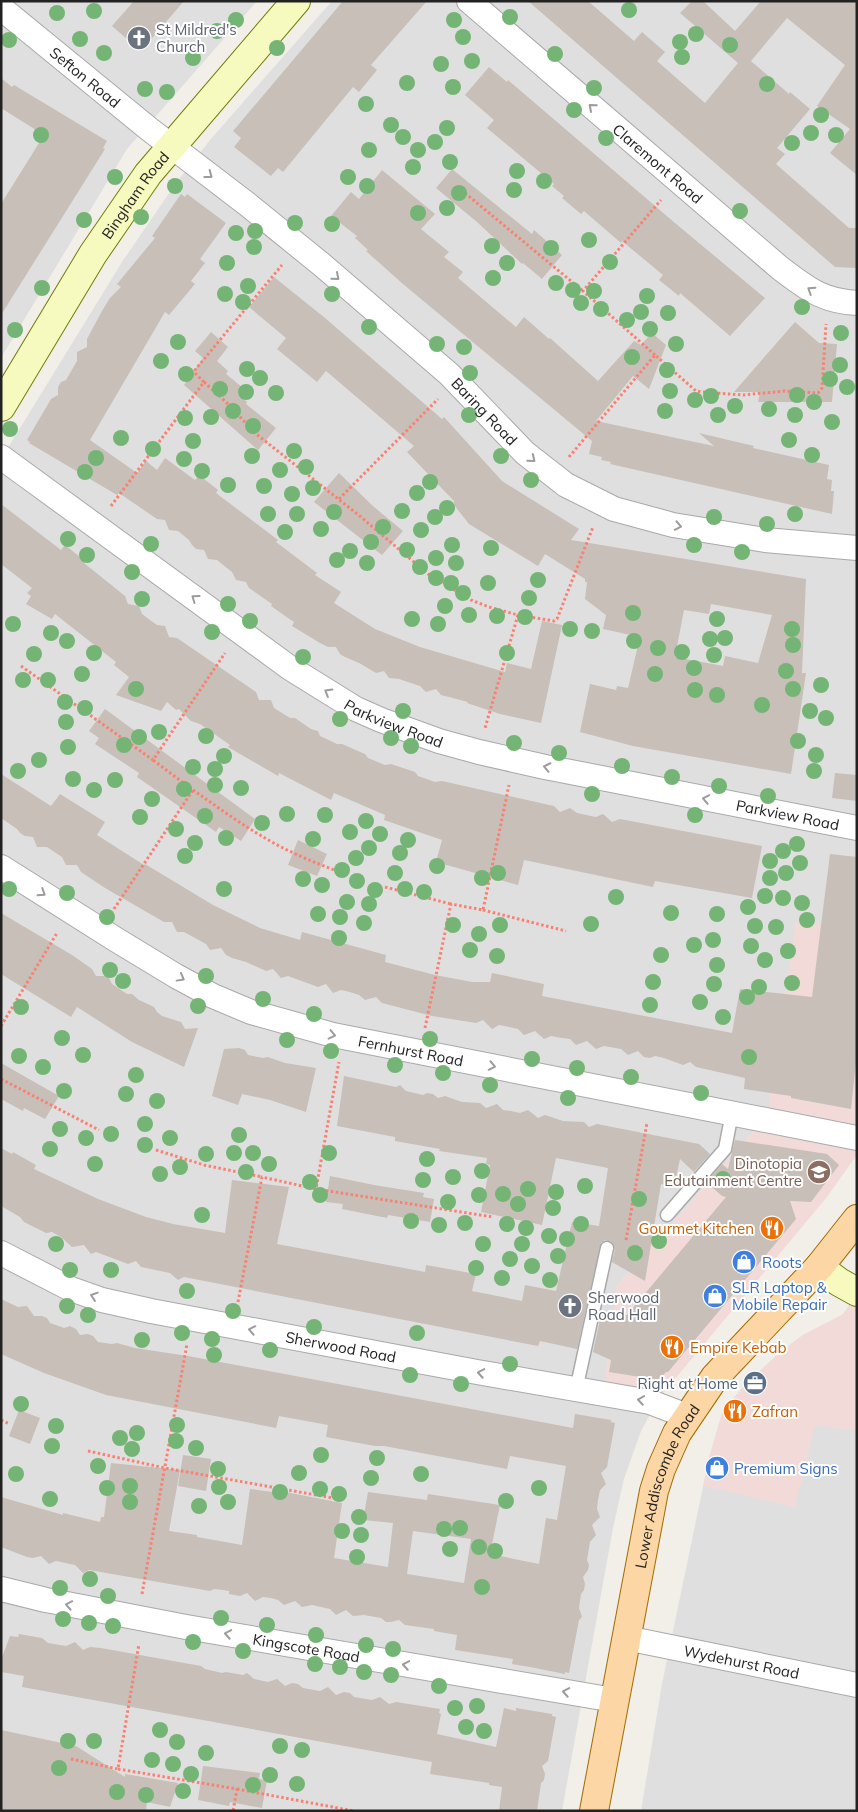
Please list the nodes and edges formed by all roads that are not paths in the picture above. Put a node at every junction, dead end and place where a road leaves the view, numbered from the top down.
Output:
1 (296, 1) edge
2 (469, 1) edge
3 (1, 8) edge
4 (170, 146) junction
5 (857, 303) edge
6 (1, 407) edge
7 (1, 457) edge
8 (857, 548) edge
9 (857, 828) edge
10 (1, 866) edge
11 (732, 1113) junction
12 (857, 1138) edge
13 (667, 1215) dead end
14 (857, 1219) edge
15 (607, 1248) road end
16 (1, 1253) edge
17 (819, 1267) junction
18 (857, 1292) edge
19 (576, 1390) junction
20 (687, 1416) junction
21 (2, 1591) edge
22 (626, 1638) junction
23 (857, 1685) edge
24 (614, 1700) junction
25 (594, 1811) edge

1 - 4 street, Bingham Road
5 -> 2 street, Claremont Road
3 - 4 street, Sefton Road
4 - 6 street, Bingham Road
4 -> 8 street, Baring Road
9 -> 7 street, Parkview Road
10 -> 11 street, Fernhurst Road
11 - 12 street, Fernhurst Road
11 - 13 lane
14 - 17 main road, Lower Addiscombe Road
15 - 19 lane
19 -> 16 street, Sherwood Road
17 - 18 street
17 - 20 main road, Lower Addiscombe Road
20 -> 19 street, Sherwood Road
20 - 22 main road, Lower Addiscombe Road
24 -> 21 street, Kingscote Road
22 - 23 street, Wydehurst Road
22 - 24 main road, Lower Addiscombe Road
24 - 25 main road, Lower Addiscombe Road

